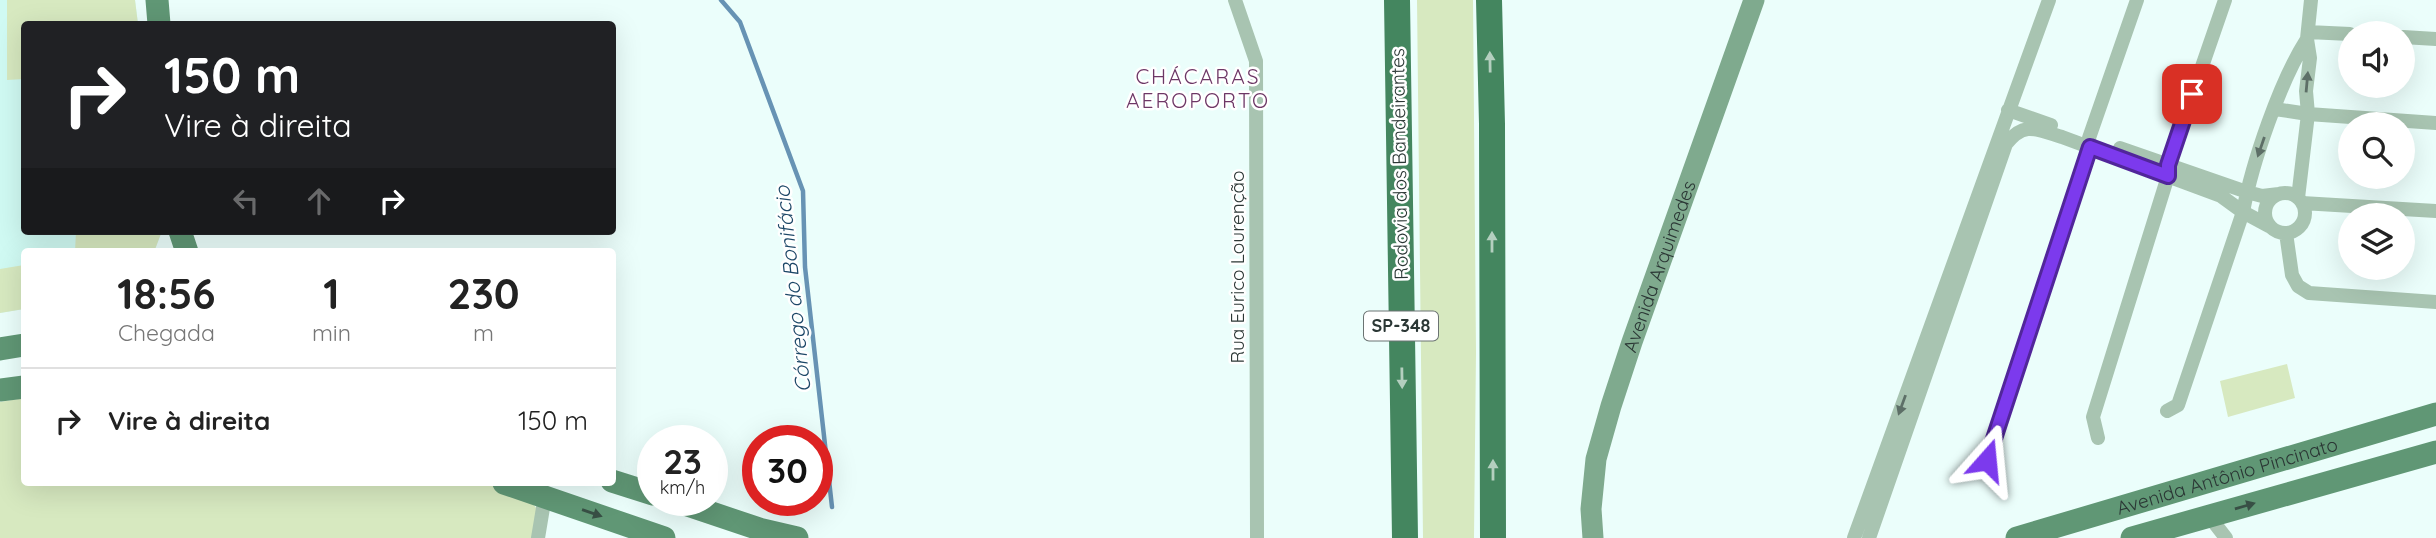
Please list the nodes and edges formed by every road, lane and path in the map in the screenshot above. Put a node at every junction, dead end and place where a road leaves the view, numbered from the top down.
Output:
1 (157, 0) edge
2 (1235, 0) edge
3 (1397, 0) edge
4 (1489, 0) edge
5 (1754, 0) edge
6 (2049, 0) edge
7 (2137, 0) edge
8 (2225, 0) edge
9 (2311, 0) edge
10 (159, 21) edge
11 (2338, 34) edge
12 (2308, 35) junction
13 (2415, 38) edge
14 (2436, 40) edge
15 (2275, 109) junction
16 (2008, 110) junction
17 (2308, 114) junction
18 (2436, 123) edge
19 (2090, 143) junction
20 (2168, 171) junction
21 (2247, 192) junction
22 (2279, 194) junction
23 (2300, 200) junction
24 (2436, 211) edge
25 (2243, 212) junction
26 (2269, 226) junction
27 (2287, 233) junction
28 (2436, 302) edge
29 (21, 346) edge
30 (0, 349) edge
31 (21, 387) edge
32 (0, 390) edge
33 (2167, 411) dead end
34 (2436, 414) edge
35 (2375, 433) junction
36 (2098, 438) dead end
37 (2436, 452) edge
38 (1967, 471) dead end
39 (2350, 476) junction
40 (616, 482) edge
41 (522, 486) edge
42 (637, 489) edge
43 (546, 490) edge
44 (723, 516) edge
45 (2209, 516) junction
46 (538, 538) edge
47 (664, 538) edge
48 (797, 538) edge
49 (1257, 538) edge
50 (1405, 538) edge
51 (1493, 538) edge
52 (1593, 538) edge
53 (1854, 538) edge
54 (1869, 538) edge
55 (2017, 538) edge
56 (2133, 538) edge
57 (2226, 538) edge

1 - 10 main road
2 - 49 street, Rua Eurico Lourenção
3 -> 50 highway, Rodovia dos Bandeirantes / SP-348
51 -> 4 highway
5 - 52 main road, Avenida Arquimedes
6 - 16 street
7 - 19 street
8 - 20 street
9 - 12 street
11 - 12 street
12 - 15 street
17 -> 12 street
13 - 14 street
15 - 17 street
15 -> 21 street
16 - 19 street
16 -> 53 street
17 - 18 street
17 - 23 street
19 - 20 street
19 - 38 street
19 - 54 street
20 - 21 street
20 - 25 street
20 - 36 street
21 - 22 street
21 - 25 street
22 - 23 street
22 - 26 street
23 - 24 street
23 - 27 street
25 - 26 street
25 - 33 street
26 - 27 street
27 - 28 street
29 - 30 main road
31 - 32 main road
34 - 35 main road, Avenida Antônio Pincinato
35 - 39 main road
35 - 55 main road, Avenida Antônio Pincinato
37 - 39 main road, Avenida Antônio Pincinato
45 -> 39 main road, Avenida Antônio Pincinato
40 - 42 main road
41 - 43 main road
43 - 46 street
43 -> 47 main road
44 - 48 main road
45 - 56 main road, Avenida Antônio Pincinato
45 - 57 street

